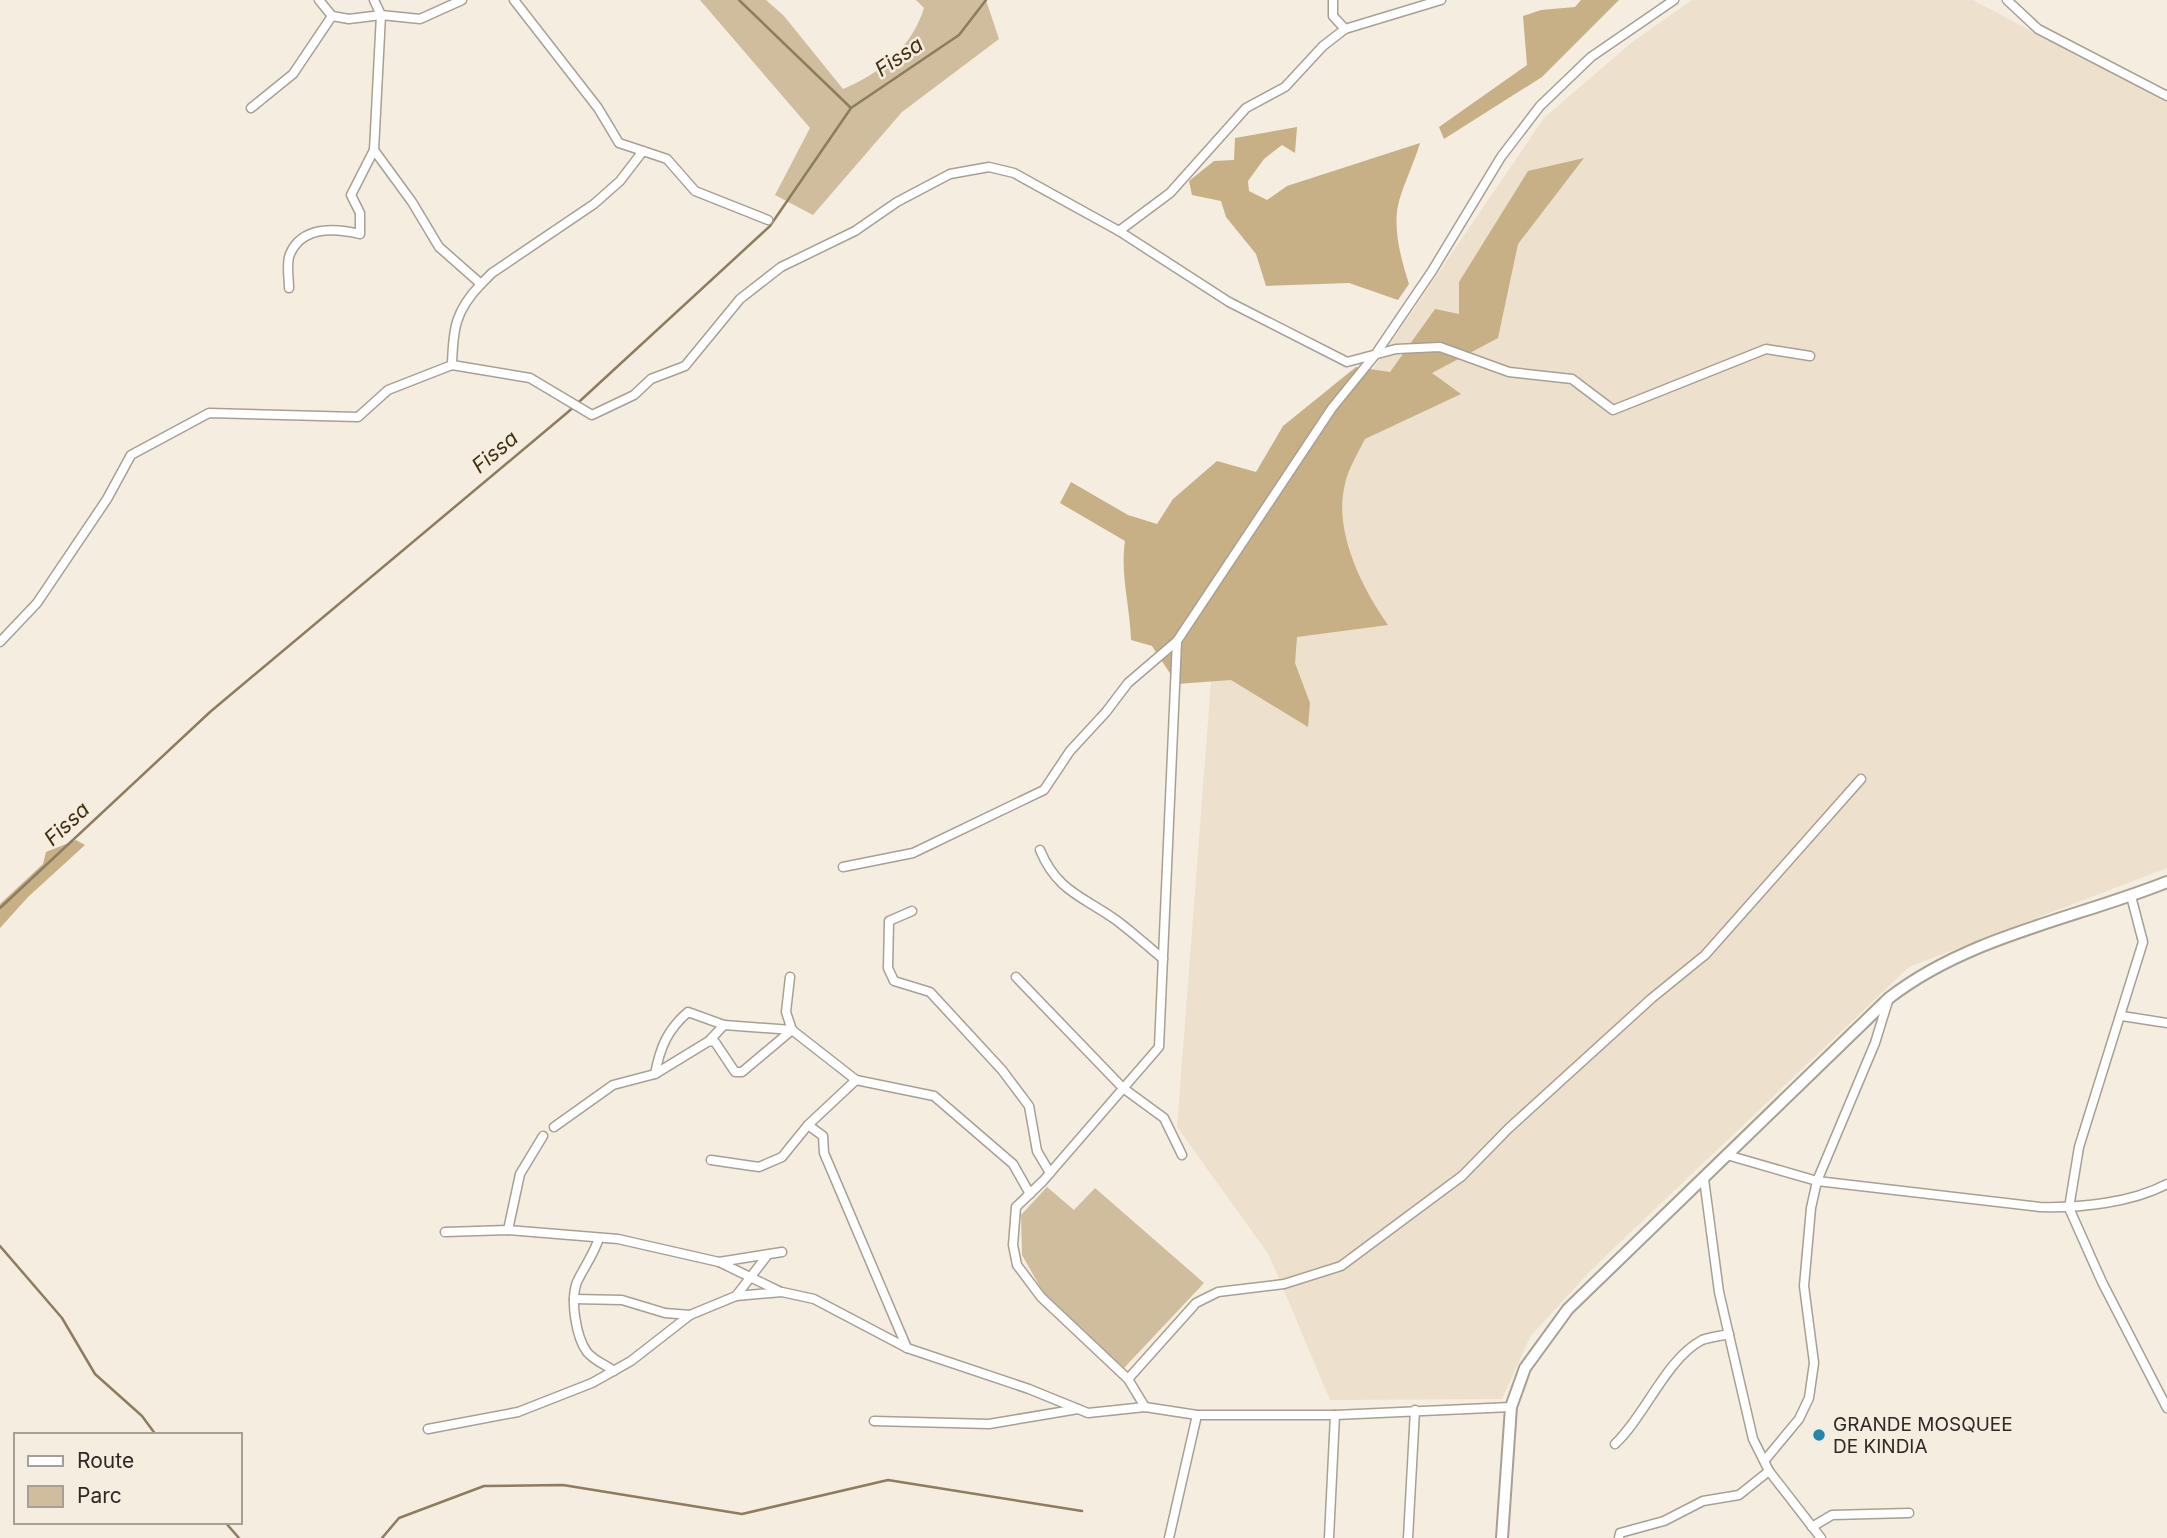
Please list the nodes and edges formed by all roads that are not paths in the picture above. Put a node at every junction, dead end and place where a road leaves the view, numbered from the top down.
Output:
1 (319, 0) edge
2 (374, 0) edge
3 (462, 0) edge
4 (514, 0) edge
5 (1333, 0) edge
6 (1441, 0) edge
7 (1674, 0) edge
8 (2007, 0) edge
9 (381, 15) junction
10 (332, 16) junction
11 (1345, 29) junction
12 (2166, 94) edge
13 (251, 108) dead end
14 (374, 150) junction
15 (643, 151) junction
16 (768, 220) dead end
17 (1119, 231) junction
18 (481, 284) junction
19 (289, 288) dead end
20 (1375, 355) junction
21 (1810, 356) dead end
22 (452, 365) junction
23 (1177, 641) junction
24 (0, 642) edge
25 (1861, 779) dead end
26 (1040, 850) dead end
27 (843, 867) dead end
28 (2167, 883) edge
29 (2132, 897) junction
30 (912, 911) dead end
31 (1163, 960) junction
32 (790, 977) dead end
33 (1016, 977) dead end
34 (1889, 998) junction
35 (2122, 1016) junction
36 (2167, 1023) edge
37 (724, 1025) junction
38 (792, 1030) junction
39 (709, 1041) junction
40 (656, 1074) junction
41 (856, 1080) junction
42 (1123, 1088) junction
43 (808, 1125) junction
44 (554, 1127) dead end
45 (543, 1136) dead end
46 (1182, 1155) dead end
47 (1727, 1155) junction
48 (711, 1160) dead end
49 (1049, 1173) junction
50 (1704, 1179) junction
51 (1817, 1181) junction
52 (2167, 1184) edge
53 (1030, 1194) junction
54 (2069, 1208) junction
55 (508, 1230) junction
56 (445, 1232) dead end
57 (599, 1238) junction
58 (782, 1252) dead end
59 (766, 1257) junction
60 (719, 1262) junction
61 (752, 1278) junction
62 (782, 1292) junction
63 (736, 1296) junction
64 (574, 1299) junction
65 (690, 1315) junction
66 (1729, 1334) junction
67 (907, 1348) junction
68 (614, 1371) junction
69 (1128, 1379) junction
70 (1145, 1407) junction
71 (1511, 1407) junction
72 (2167, 1408) edge
73 (1077, 1409) junction
74 (1415, 1410) junction
75 (1197, 1415) junction
76 (1335, 1415) junction
77 (874, 1421) dead end
78 (428, 1429) dead end
79 (1615, 1444) dead end
80 (1765, 1460) junction
81 (1769, 1471) junction
82 (1909, 1513) dead end
83 (1812, 1527) junction
84 (1169, 1538) edge
85 (1329, 1538) edge
86 (1408, 1538) edge
87 (1502, 1538) edge
88 (1619, 1538) edge
89 (1821, 1538) edge

1 - 10 street
2 - 9 street
3 - 9 street
4 - 15 street
5 - 11 street
6 - 11 street
7 - 20 street
8 - 12 street
9 - 10 street
9 - 14 street
10 - 13 street
11 - 17 street
14 - 18 street
14 - 19 street
15 - 16 street
15 - 18 street
17 - 20 street
17 - 22 street
18 - 22 street
20 - 21 street
20 - 23 street
22 - 24 street
23 - 27 street
23 - 31 street
25 - 69 street
26 - 31 street
28 - 29 main road
29 - 34 main road
29 - 35 street
30 - 49 street
31 - 42 street
32 - 38 street
33 - 42 street
34 - 47 main road
34 - 51 street
35 - 36 street
35 - 54 street
37 - 38 street
37 - 39 street
37 - 40 street
38 - 39 street
38 - 41 street
39 - 40 street
40 - 44 street
41 - 43 street
41 - 53 street
42 - 46 street
42 - 49 street
43 - 48 street
43 - 67 street
45 - 55 street
47 - 50 main road
47 - 51 street
49 - 53 street
50 - 66 street
50 - 71 main road
51 - 54 street
51 - 80 street
52 - 54 street
53 - 69 street
54 - 72 street
55 - 56 street
55 - 57 street
57 - 60 street
57 - 64 street
58 - 59 street
59 - 60 street
59 - 61 street
60 - 61 street
61 - 62 street
61 - 63 street
62 - 63 street
62 - 67 street
63 - 65 street
64 - 65 street
64 - 68 street
65 - 68 street
66 - 79 street
66 - 80 street
67 - 73 street
68 - 78 street
69 - 70 street
70 - 73 street
70 - 75 street
71 - 74 street
71 - 87 main road
73 - 77 street
74 - 76 street
74 - 86 street
75 - 76 street
75 - 84 street
76 - 85 street
80 - 81 street
81 - 83 street
81 - 88 street
82 - 83 street
83 - 89 street

